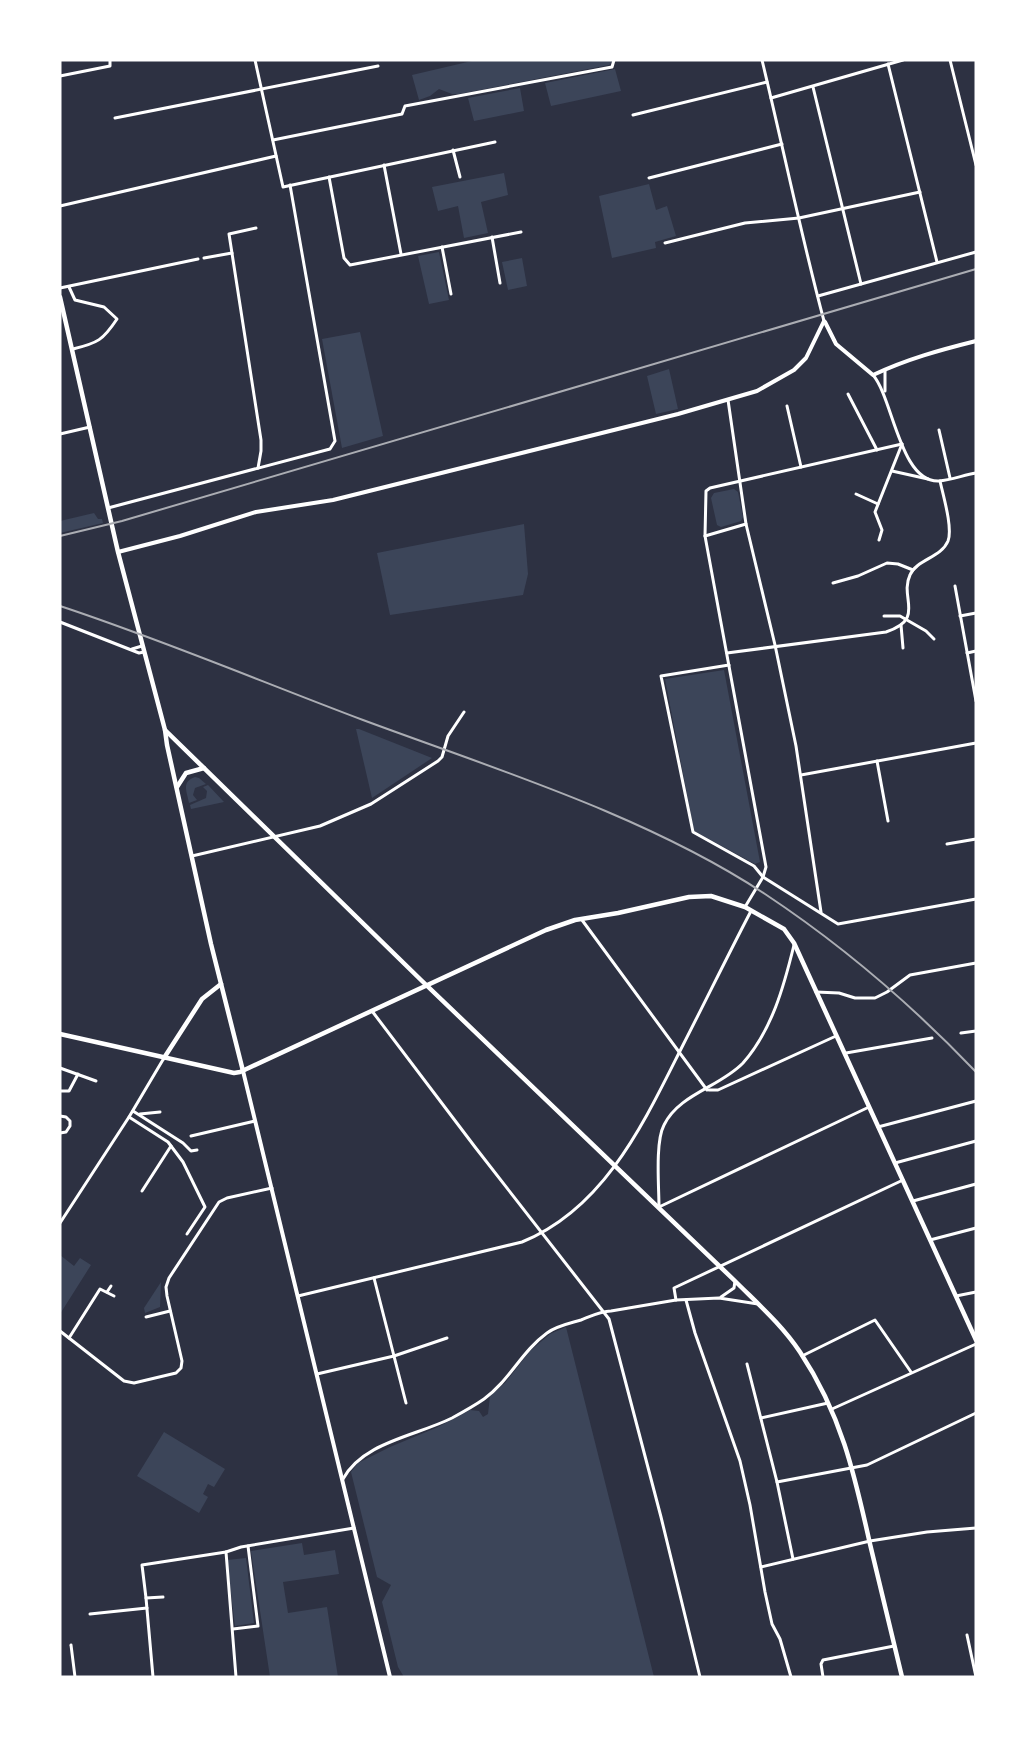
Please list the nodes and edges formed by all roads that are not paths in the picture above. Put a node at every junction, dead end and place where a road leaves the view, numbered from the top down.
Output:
1 (110, 60) edge
2 (255, 60) edge
3 (614, 60) edge
4 (762, 60) edge
5 (903, 60) edge
6 (950, 60) edge
7 (888, 64) junction
8 (378, 66) dead end
9 (60, 76) edge
10 (767, 82) junction
11 (813, 87) junction
12 (262, 90) junction
13 (771, 98) junction
14 (633, 115) dead end
15 (116, 118) dead end
16 (273, 140) junction
17 (495, 142) dead end
18 (782, 144) junction
19 (453, 150) junction
20 (276, 156) junction
21 (384, 165) junction
22 (976, 165) edge
23 (328, 177) junction
24 (460, 177) dead end
25 (649, 178) dead end
26 (290, 186) junction
27 (920, 192) junction
28 (60, 206) edge
29 (842, 209) junction
30 (799, 218) junction
31 (256, 228) dead end
32 (520, 232) dead end
33 (492, 237) junction
34 (665, 243) dead end
35 (442, 247) junction
36 (976, 252) edge
37 (232, 253) junction
38 (401, 255) junction
39 (204, 258) dead end
40 (198, 259) dead end
41 (937, 262) junction
42 (500, 283) dead end
43 (861, 284) junction
44 (69, 287) junction
45 (60, 288) edge
46 (451, 294) dead end
47 (818, 296) junction
48 (60, 297) edge
49 (824, 321) junction
50 (976, 341) edge
51 (72, 349) junction
52 (885, 370) junction
53 (873, 375) junction
54 (885, 393) junction
55 (848, 394) dead end
56 (728, 400) junction
57 (787, 406) dead end
58 (91, 427) junction
59 (939, 430) dead end
60 (60, 434) edge
61 (902, 444) junction
62 (877, 450) junction
63 (801, 467) junction
64 (258, 468) junction
65 (892, 471) junction
66 (976, 472) edge
67 (950, 478) junction
68 (931, 480) junction
69 (741, 481) junction
70 (940, 481) junction
71 (856, 494) dead end
72 (878, 504) junction
73 (108, 508) junction
74 (746, 524) junction
75 (705, 536) junction
76 (879, 540) dead end
77 (118, 552) junction
78 (913, 570) junction
79 (833, 583) dead end
80 (955, 586) dead end
81 (976, 613) edge
82 (884, 616) dead end
83 (960, 616) junction
84 (906, 620) junction
85 (60, 622) edge
86 (901, 625) junction
87 (934, 639) dead end
88 (775, 645) junction
89 (142, 646) junction
90 (903, 648) dead end
91 (132, 649) junction
92 (976, 651) edge
93 (144, 652) junction
94 (726, 653) junction
95 (967, 653) junction
96 (729, 665) junction
97 (976, 701) edge
98 (464, 712) dead end
99 (165, 730) junction
100 (976, 743) edge
101 (877, 761) junction
102 (204, 768) junction
103 (800, 775) junction
104 (177, 787) junction
105 (888, 821) dead end
106 (275, 837) junction
107 (976, 839) edge
108 (947, 844) dead end
109 (192, 856) junction
110 (763, 877) junction
111 (976, 899) edge
112 (745, 907) junction
113 (751, 911) junction
114 (821, 912) junction
115 (581, 919) junction
116 (794, 944) junction
117 (976, 963) edge
118 (221, 984) junction
119 (427, 985) junction
120 (816, 992) junction
121 (372, 1011) junction
122 (976, 1030) edge
123 (961, 1033) dead end
124 (60, 1034) edge
125 (836, 1036) junction
126 (932, 1038) dead end
127 (679, 1052) junction
128 (844, 1053) junction
129 (164, 1058) junction
130 (60, 1068) edge
131 (243, 1071) junction
132 (78, 1074) junction
133 (96, 1081) dead end
134 (707, 1090) junction
135 (60, 1091) edge
136 (976, 1101) edge
137 (869, 1107) junction
138 (133, 1111) junction
139 (160, 1112) dead end
140 (138, 1114) junction
141 (60, 1116) edge
142 (129, 1117) junction
143 (256, 1121) junction
144 (878, 1127) junction
145 (60, 1133) edge
146 (190, 1136) dead end
147 (976, 1141) edge
148 (171, 1146) junction
149 (197, 1150) dead end
150 (895, 1163) junction
151 (616, 1166) junction
152 (903, 1180) junction
153 (976, 1184) edge
154 (272, 1188) junction
155 (142, 1191) dead end
156 (913, 1201) junction
157 (659, 1207) junction
158 (60, 1223) edge
159 (976, 1228) edge
160 (543, 1233) junction
161 (187, 1234) dead end
162 (930, 1240) junction
163 (721, 1267) junction
164 (374, 1278) junction
165 (735, 1281) junction
166 (111, 1286) dead end
167 (107, 1292) junction
168 (976, 1292) edge
169 (114, 1296) dead end
170 (298, 1296) junction
171 (956, 1296) junction
172 (719, 1298) junction
173 (676, 1300) junction
174 (686, 1300) junction
175 (758, 1304) junction
176 (170, 1311) junction
177 (602, 1311) junction
178 (146, 1317) dead end
179 (60, 1331) edge
180 (69, 1338) junction
181 (447, 1338) dead end
182 (976, 1342) edge
183 (394, 1356) junction
184 (802, 1356) junction
185 (747, 1364) dead end
186 (911, 1372) junction
187 (317, 1374) junction
188 (406, 1403) dead end
189 (828, 1403) junction
190 (832, 1409) junction
191 (976, 1413) edge
192 (761, 1418) junction
193 (852, 1468) junction
194 (343, 1479) junction
195 (777, 1482) junction
196 (354, 1528) junction
197 (976, 1528) edge
198 (870, 1541) junction
199 (248, 1546) junction
200 (226, 1552) junction
201 (793, 1558) junction
202 (761, 1567) junction
203 (163, 1597) dead end
204 (146, 1598) junction
205 (147, 1608) junction
206 (90, 1614) dead end
207 (233, 1629) junction
208 (967, 1635) dead end
209 (71, 1645) dead end
210 (894, 1646) junction
211 (976, 1652) edge
212 (970, 1653) junction
213 (75, 1677) edge
214 (153, 1677) edge
215 (236, 1677) edge
216 (390, 1677) edge
217 (700, 1677) edge
218 (791, 1677) edge
219 (823, 1677) edge
220 (902, 1677) edge
221 (976, 1677) edge

1 - 9 street
2 - 12 street
3 - 16 street
4 - 10 street
5 - 7 street
6 - 22 street
7 - 11 street
7 - 27 street
8 - 12 street
10 - 13 street
10 - 14 street
11 - 13 street
11 - 29 street
12 - 15 street
12 - 16 street
13 - 18 street
16 - 20 street
17 - 19 street
18 - 25 street
18 - 30 street
19 - 21 street
19 - 24 street
20 - 26 street
20 - 28 street
21 - 23 street
21 - 38 street
23 - 26 street
23 - 38 street
26 - 64 street
27 - 29 street
27 - 41 street
29 - 30 street
29 - 43 street
30 - 34 street
30 - 47 street
31 - 37 street
32 - 33 street
33 - 35 street
33 - 42 street
35 - 38 street
35 - 46 street
36 - 41 street
37 - 39 street
37 - 64 street
40 - 44 street
41 - 43 street
43 - 47 street
44 - 45 street
44 - 51 street
47 - 49 street
48 - 51 main road
49 - 53 street
49 - 56 street
50 - 52 street
51 - 58 main road
52 - 53 street
52 - 54 street
53 - 54 street
54 - 61 street
55 - 62 street
56 - 69 street
56 - 77 street
57 - 63 street
58 - 60 street
58 - 73 main road
59 - 67 street
61 - 62 street
61 - 65 street
61 - 68 street
62 - 63 street
63 - 69 street
64 - 73 street
65 - 68 street
65 - 72 street
66 - 67 street
67 - 70 street
68 - 70 street
69 - 74 street
69 - 75 street
70 - 78 street
71 - 72 street
72 - 76 street
73 - 77 main road
74 - 75 street
74 - 88 street
75 - 94 street
77 - 89 main road
78 - 79 street
78 - 84 street
80 - 83 street
81 - 83 street
82 - 84 street
83 - 95 street
84 - 86 street
84 - 87 street
85 - 91 street
86 - 88 street
86 - 90 street
88 - 94 street
88 - 103 street
89 - 91 street
89 - 93 main road
91 - 93 street
92 - 95 street
93 - 99 main road
94 - 96 street
95 - 97 street
96 - 110 street
96 - 110 street
98 - 106 street
99 - 102 main road
99 - 104 main road
100 - 101 street
101 - 103 street
101 - 105 street
102 - 104 main road
102 - 106 main road
103 - 114 street
104 - 109 main road
106 - 109 street
106 - 119 main road
107 - 108 street
109 - 118 main road
110 - 112 street
110 - 114 street
111 - 114 street
112 - 113 main road
112 - 115 main road
113 - 116 main road
113 - 127 street
115 - 119 main road
115 - 127 street
116 - 120 main road
116 - 134 street
117 - 120 street
118 - 129 main road
118 - 131 main road
119 - 121 main road
119 - 151 main road
120 - 125 main road
121 - 131 main road
121 - 160 street
122 - 123 street
124 - 129 main road
125 - 128 main road
125 - 134 street
126 - 128 street
127 - 134 street
127 - 151 street
128 - 137 main road
129 - 131 main road
129 - 138 street
130 - 132 street
131 - 143 street
132 - 133 street
132 - 135 street
134 - 157 street
136 - 144 street
137 - 144 main road
137 - 157 street
138 - 140 street
138 - 142 street
139 - 140 street
140 - 149 street
141 - 145 street
142 - 148 street
142 - 158 street
143 - 146 street
143 - 154 street
144 - 150 main road
147 - 150 street
148 - 155 street
148 - 161 street
150 - 152 main road
151 - 157 main road
151 - 160 street
152 - 156 main road
152 - 163 street
153 - 156 street
154 - 170 street
154 - 176 street
156 - 162 main road
157 - 163 main road
159 - 162 street
160 - 164 street
160 - 177 street
162 - 171 main road
163 - 165 main road
163 - 173 street
164 - 170 street
164 - 183 street
165 - 172 street
165 - 175 main road
166 - 167 street
167 - 169 street
167 - 180 street
168 - 171 street
170 - 187 street
171 - 182 main road
172 - 174 street
172 - 175 street
173 - 174 street
173 - 177 street
174 - 202 street
175 - 184 main road
176 - 178 street
176 - 180 street
177 - 194 street
177 - 217 street
179 - 180 street
181 - 183 street
182 - 186 street
183 - 187 street
183 - 188 street
184 - 186 street
184 - 189 main road
185 - 192 street
186 - 190 street
187 - 194 street
189 - 190 main road
189 - 192 street
190 - 193 main road
191 - 193 street
192 - 195 street
193 - 195 street
193 - 198 main road
194 - 196 street
195 - 201 street
196 - 199 street
196 - 216 street
197 - 198 street
198 - 201 street
198 - 210 main road
199 - 200 street
199 - 207 street
200 - 204 street
200 - 207 street
201 - 202 street
202 - 218 street
203 - 204 street
204 - 205 street
205 - 206 street
205 - 214 street
207 - 215 street
208 - 212 street
209 - 213 street
210 - 219 street
210 - 220 main road
211 - 212 street
212 - 221 street

